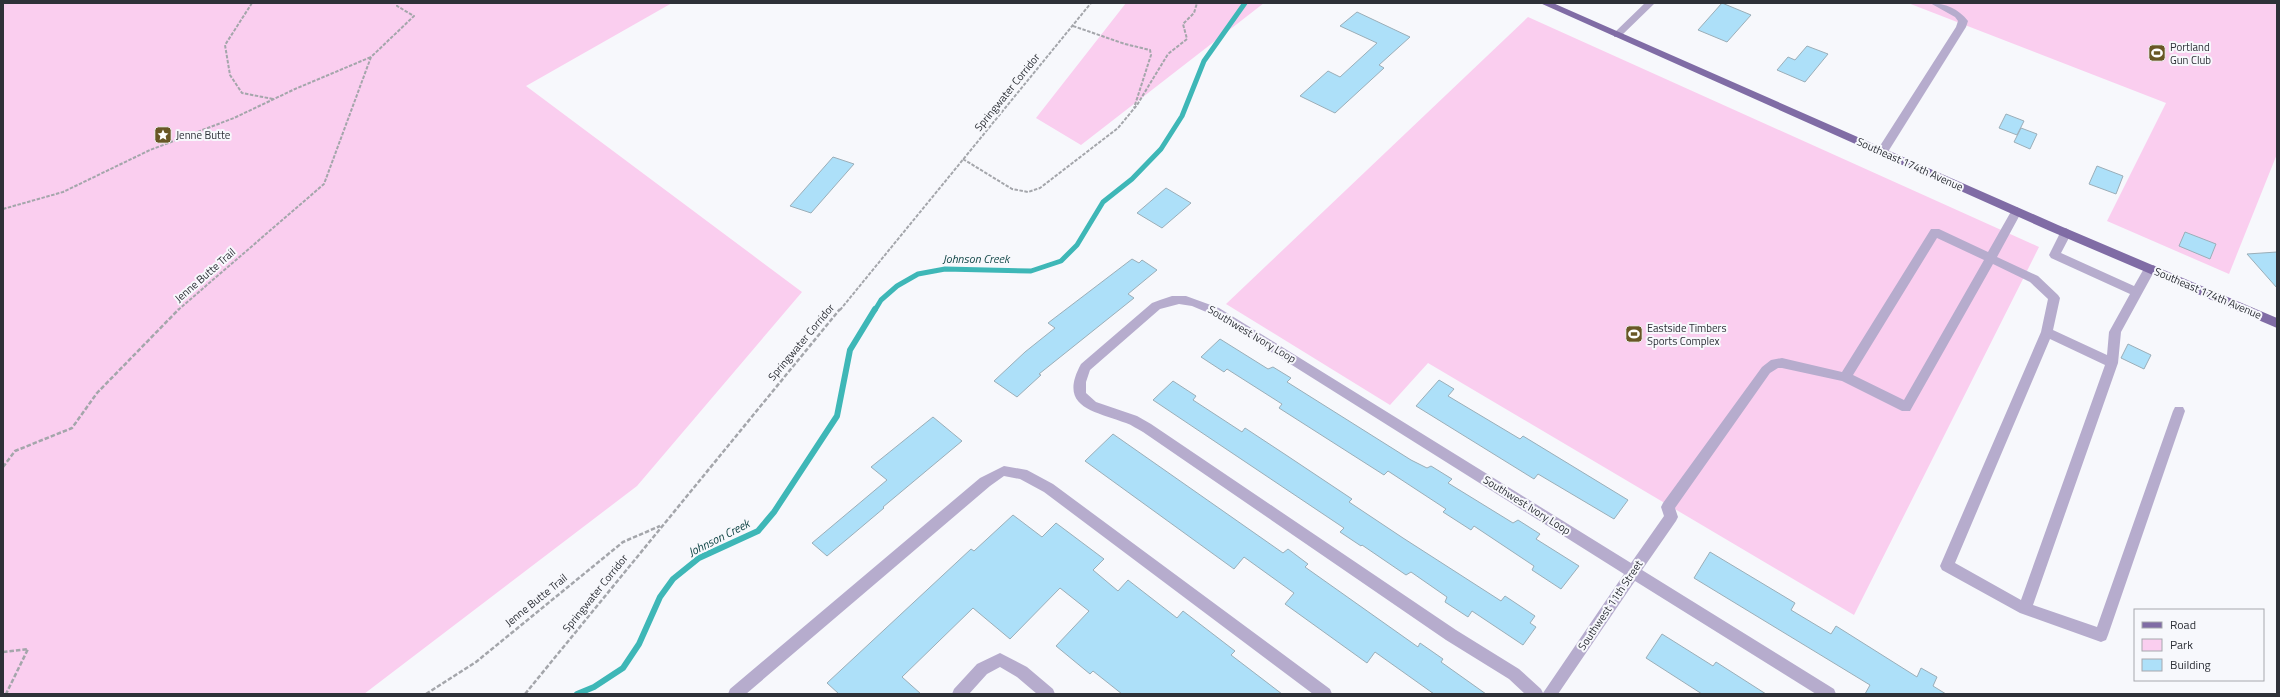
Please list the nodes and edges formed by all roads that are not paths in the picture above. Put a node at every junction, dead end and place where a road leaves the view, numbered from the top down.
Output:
1 (1545, 3) edge
2 (1650, 3) edge
3 (1935, 3) edge
4 (1617, 35) junction
5 (1882, 152) junction
6 (2017, 211) junction
7 (2066, 232) junction
8 (1991, 257) junction
9 (2150, 268) junction
10 (2137, 292) junction
11 (2277, 323) edge
12 (2047, 332) junction
13 (2112, 364) junction
14 (1845, 377) junction
15 (2179, 411) dead end
16 (1633, 572) junction
17 (2025, 609) junction
18 (735, 694) edge
19 (959, 694) edge
20 (1048, 694) edge
21 (1326, 694) edge
22 (1536, 694) edge
23 (1550, 694) edge
24 (1829, 694) edge

1 - 4 main road, Southeast 174th Avenue
2 - 4 street
3 - 5 street
4 - 5 main road, Southeast 174th Avenue
5 - 6 main road, Southeast 174th Avenue
6 - 7 main road, Southeast 174th Avenue
6 - 8 street
7 - 9 main road, Southeast 174th Avenue
7 - 10 street
8 - 12 street
8 - 14 street
8 - 14 street
9 - 10 street
9 - 11 main road, Southeast 174th Avenue
10 - 13 street
12 - 13 street
12 - 17 street
13 - 17 street
14 - 16 street, Southwest 11th Street
15 - 17 street
16 - 22 street, Southwest Ivory Loop
16 - 23 street, Southwest 11th Street
16 - 24 street, Southwest Ivory Loop
18 - 21 street
19 - 20 street

